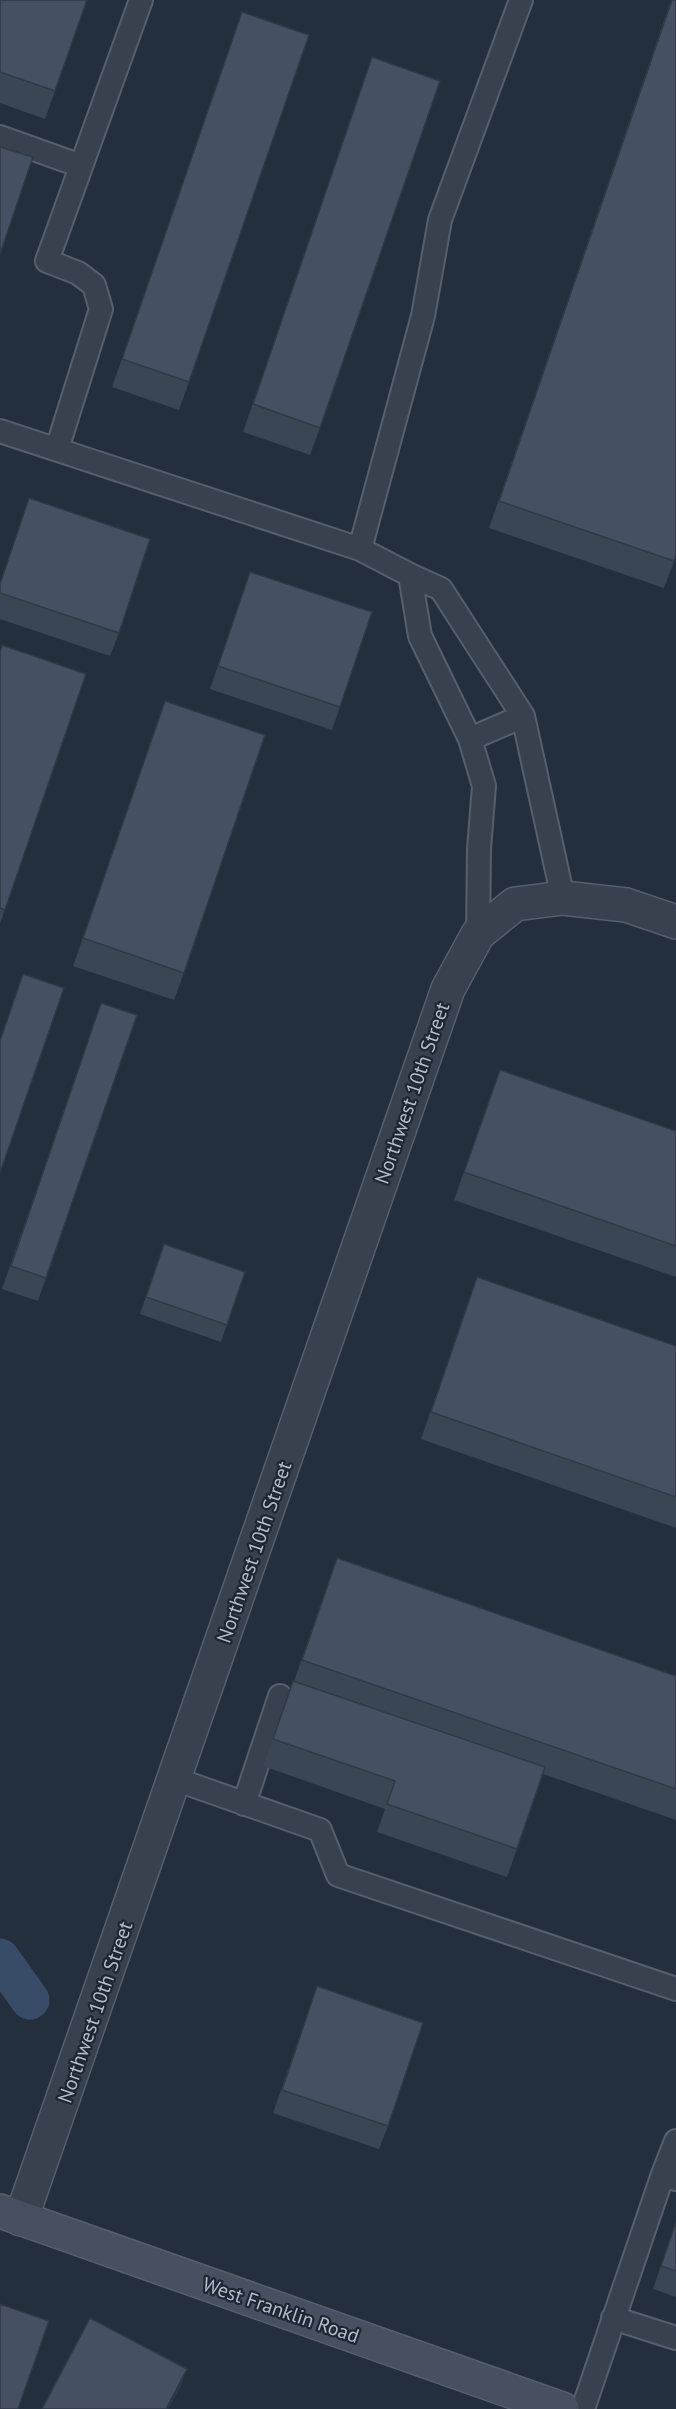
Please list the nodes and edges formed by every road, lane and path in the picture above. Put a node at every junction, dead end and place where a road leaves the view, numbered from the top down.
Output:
1 (141, 0) edge
2 (521, 0) edge
3 (0, 136) edge
4 (81, 166) junction
5 (0, 430) edge
6 (57, 449) junction
7 (360, 549) junction
8 (410, 575) junction
9 (523, 716) junction
10 (470, 739) junction
11 (563, 898) junction
12 (676, 922) edge
13 (478, 934) junction
14 (280, 1696) dead end
15 (175, 1779) junction
16 (244, 1804) junction
17 (676, 1989) edge
18 (676, 2141) edge
19 (669, 2177) edge
20 (11, 2215) edge
21 (613, 2318) junction
22 (676, 2338) edge
23 (562, 2409) edge
24 (583, 2409) edge

1 - 4 lane
2 - 7 lane
3 - 4 lane
4 - 6 lane
5 - 6 lane
6 - 7 lane
7 - 8 lane
8 - 9 lane
8 - 10 lane
9 - 10 lane
9 - 11 lane
10 - 13 lane
11 - 12 street
11 - 13 street, Northwest 10th Street
13 - 15 street, Northwest 10th Street
14 - 16 lane
15 - 16 lane
15 - 20 street, Northwest 10th Street
16 - 17 lane
18 - 19 lane
19 - 21 lane
20 - 23 main road, West Franklin Road
21 - 22 lane
21 - 24 lane

